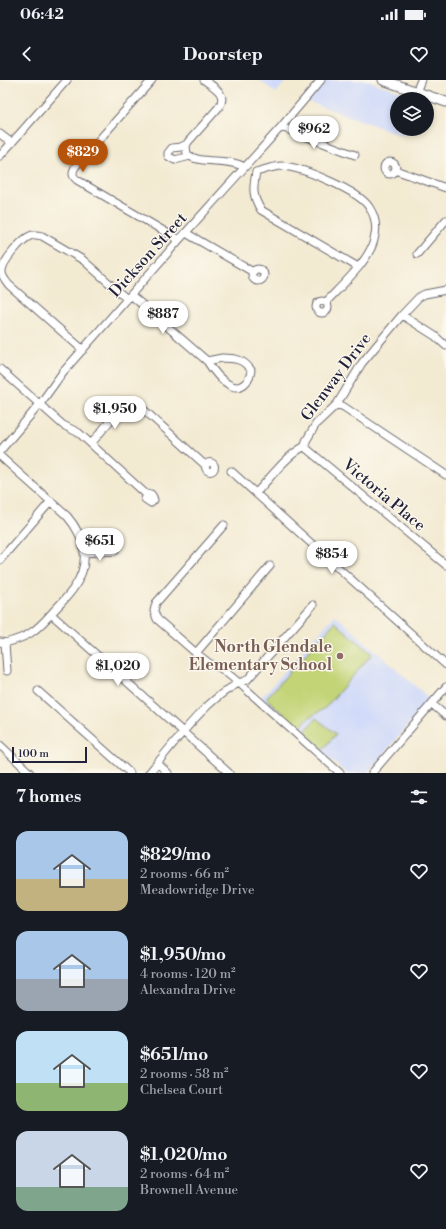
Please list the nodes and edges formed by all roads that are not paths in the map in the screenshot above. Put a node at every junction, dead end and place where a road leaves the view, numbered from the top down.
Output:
1 (152, 80) edge
2 (204, 80) edge
3 (321, 80) edge
4 (384, 80) edge
5 (421, 80) edge
6 (65, 81) edge
7 (416, 92) joint
8 (434, 98) edge
9 (446, 102) edge
10 (281, 127) junction
11 (0, 134) edge
12 (12, 143) junction
13 (187, 144) junction
14 (355, 155) dead end
15 (0, 156) edge
16 (190, 156) junction
17 (246, 165) junction
18 (395, 170) dead end
19 (256, 172) junction
20 (446, 188) edge
21 (446, 220) edge
22 (186, 233) junction
23 (179, 240) junction
24 (417, 254) dead end
25 (358, 267) junction
26 (253, 272) dead end
27 (446, 290) edge
28 (129, 297) junction
29 (326, 302) dead end
30 (402, 314) junction
31 (446, 346) edge
32 (83, 350) junction
33 (207, 361) junction
34 (0, 369) edge
35 (40, 404) junction
36 (337, 404) junction
37 (91, 444) junction
38 (305, 446) junction
39 (0, 451) edge
40 (0, 456) edge
41 (205, 465) dead end
42 (231, 471) dead end
43 (446, 475) edge
44 (256, 493) junction
45 (147, 494) dead end
46 (51, 501) junction
47 (224, 525) dead end
48 (115, 551) dead end
49 (84, 553) junction
50 (0, 560) edge
51 (446, 565) edge
52 (270, 566) dead end
53 (313, 605) dead end
54 (51, 614) junction
55 (3, 643) edge
56 (196, 653) junction
57 (446, 665) edge
58 (7, 671) dead end
59 (239, 683) junction
60 (446, 687) edge
61 (38, 691) dead end
62 (432, 704) junction
63 (446, 716) edge
64 (184, 733) junction
65 (0, 745) edge
66 (157, 764) junction
67 (30, 773) edge
68 (130, 773) edge
69 (149, 773) edge
70 (168, 773) edge
71 (229, 773) edge
72 (340, 773) edge
73 (372, 773) edge

1 - 23 street
2 - 13 street
3 - 10 street, Dickson Street
4 - 7 main road
5 - 7 street
6 - 12 street
8 - 9 main road
10 - 14 street
10 - 17 street, Dickson Street
11 - 12 street
12 - 15 street
13 - 16 street
13 - 16 street
16 - 17 street
17 - 19 street
17 - 22 street, Dickson Street
18 - 20 street
19 - 25 street
19 - 25 street
21 - 24 street
22 - 23 street, Dickson Street
22 - 26 street
23 - 28 street, Dickson Street
25 - 29 street
27 - 30 street, Glenway Drive
28 - 32 street, Dickson Street
28 - 32 street
28 - 33 street
30 - 31 street
30 - 36 street, Glenway Drive
32 - 35 street, Dickson Street
33 - 33 street
34 - 35 street
35 - 37 street
35 - 39 street, Dickson Street
36 - 38 street, Glenway Drive
36 - 43 street
37 - 41 street
37 - 45 street
38 - 44 street, Glenway Drive
38 - 51 street, Victoria Place
40 - 46 street
42 - 44 street
44 - 57 street
46 - 49 street
46 - 50 street
47 - 56 street
48 - 49 street
49 - 54 street
52 - 56 street
53 - 59 street
54 - 55 street
54 - 64 street
55 - 58 street
56 - 59 street
59 - 64 street
59 - 72 street
60 - 62 street
61 - 68 street
62 - 63 street
62 - 73 street
64 - 66 street
64 - 71 street
65 - 67 street
66 - 69 street
66 - 70 street

